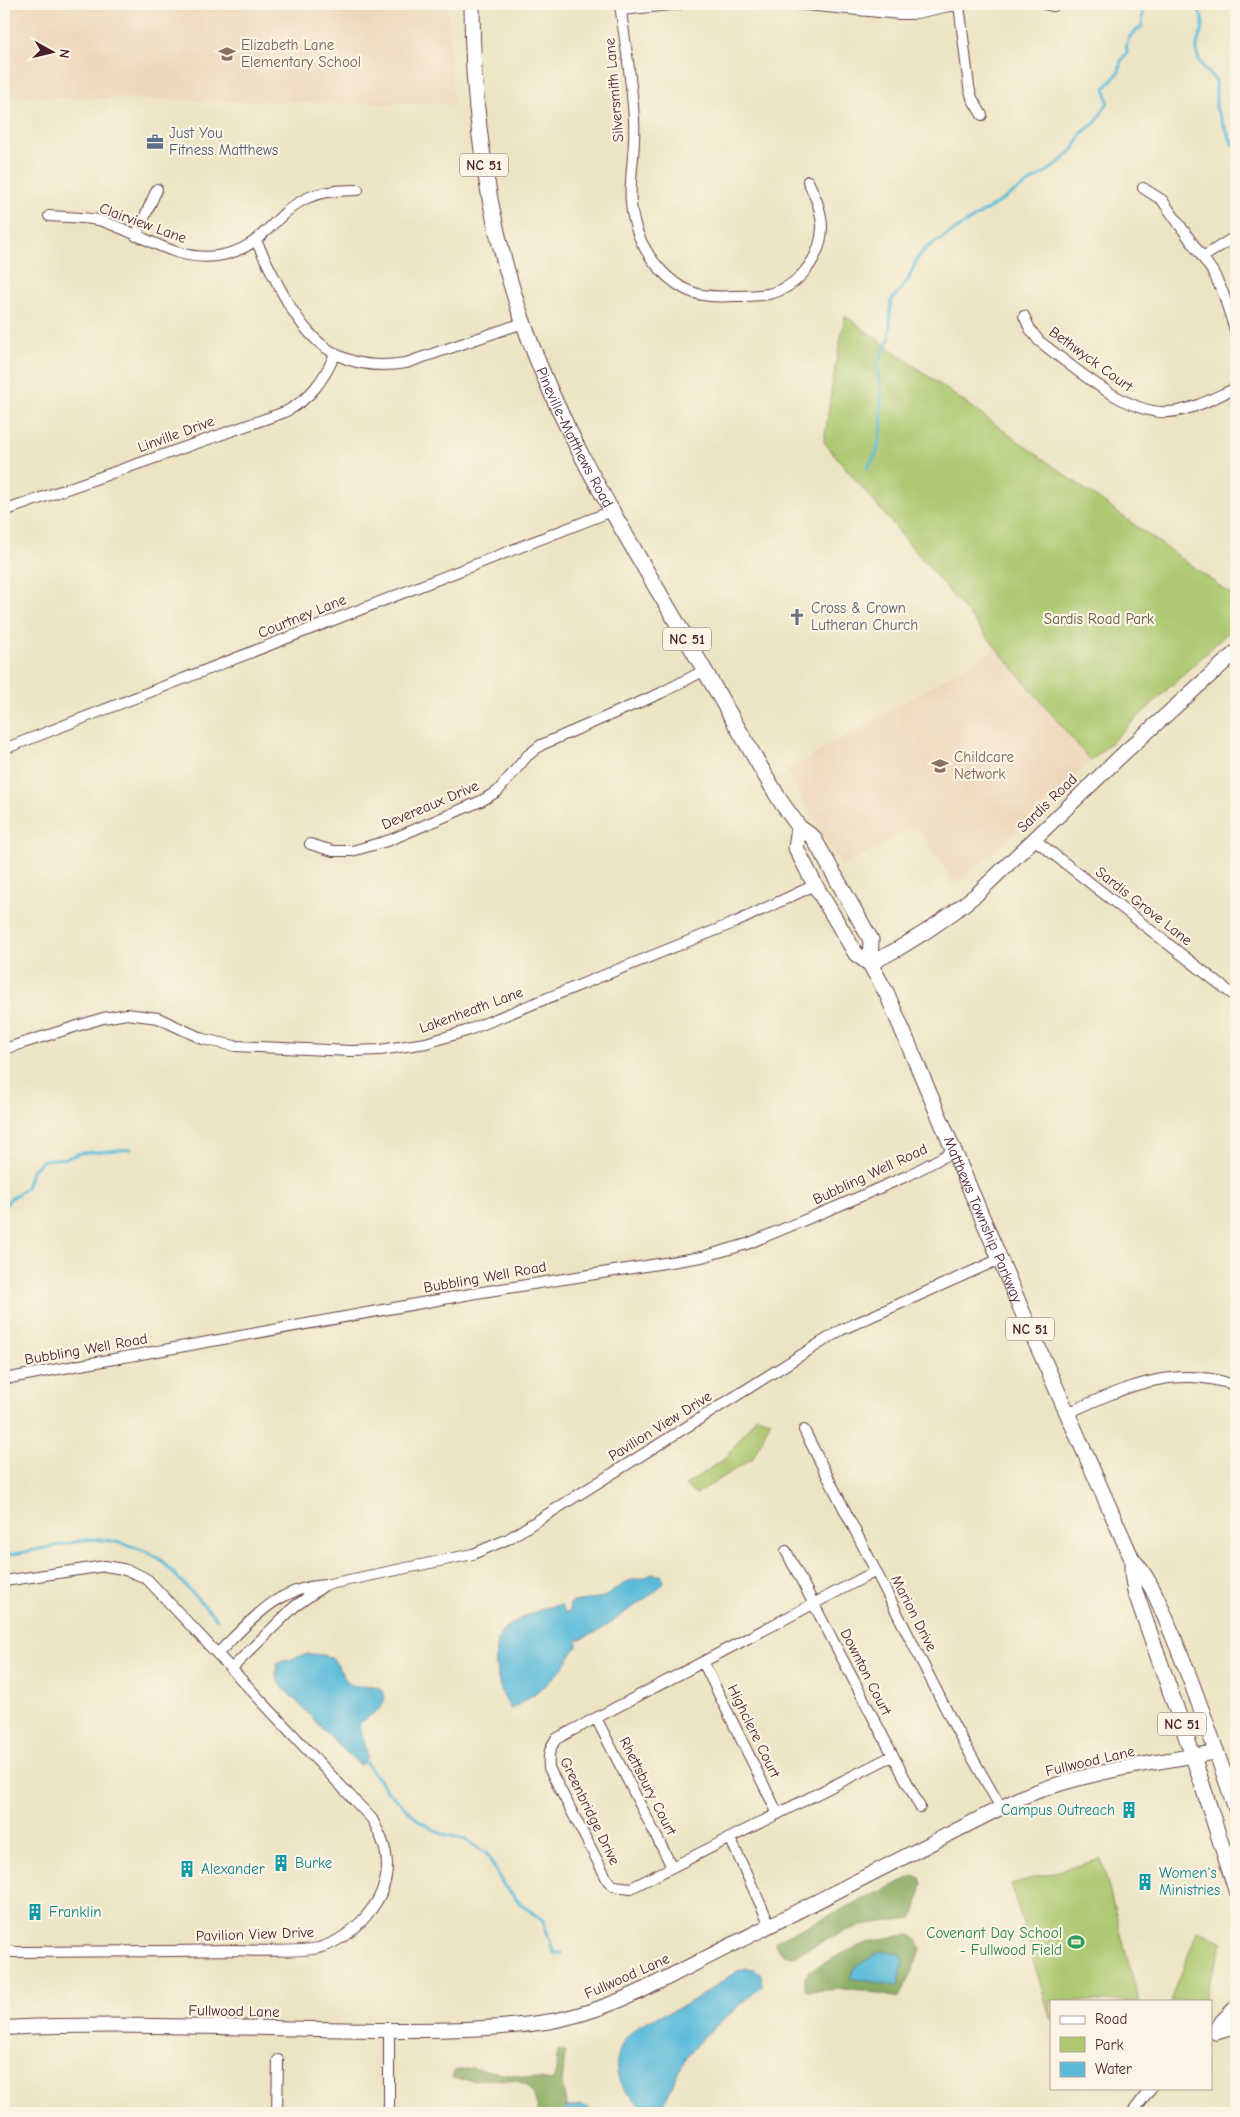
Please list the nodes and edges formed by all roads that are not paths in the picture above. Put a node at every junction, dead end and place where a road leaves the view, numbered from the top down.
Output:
1 (472, 4) edge
2 (680, 4) edge
3 (796, 4) edge
4 (959, 4) edge
5 (621, 7) edge
6 (982, 115) dead end
7 (808, 181) dead end
8 (158, 188) dead end
9 (1143, 188) dead end
10 (358, 190) dead end
11 (49, 216) dead end
12 (136, 236) junction
13 (1236, 236) edge
14 (256, 242) junction
15 (1203, 257) junction
16 (1024, 316) dead end
17 (523, 323) junction
18 (1236, 333) edge
19 (335, 354) junction
20 (1236, 388) edge
21 (4, 511) edge
22 (612, 511) junction
23 (1236, 652) edge
24 (705, 670) junction
25 (4, 749) edge
26 (799, 826) junction
27 (1034, 839) junction
28 (310, 844) dead end
29 (816, 885) junction
30 (870, 964) junction
31 (1236, 998) edge
32 (4, 1049) edge
33 (954, 1151) junction
34 (1000, 1259) junction
35 (4, 1379) edge
36 (1236, 1386) edge
37 (1068, 1413) junction
38 (804, 1430) dead end
39 (786, 1551) dead end
40 (1132, 1559) junction
41 (876, 1571) junction
42 (4, 1581) edge
43 (325, 1585) junction
44 (814, 1605) junction
45 (217, 1654) junction
46 (703, 1662) junction
47 (231, 1669) junction
48 (596, 1718) junction
49 (1217, 1752) junction
50 (892, 1756) junction
51 (1193, 1756) junction
52 (920, 1807) dead end
53 (1001, 1808) junction
54 (1236, 1809) edge
55 (778, 1814) junction
56 (730, 1838) junction
57 (672, 1868) junction
58 (1236, 1890) edge
59 (770, 1925) junction
60 (4, 1952) edge
61 (1236, 2008) edge
62 (1236, 2026) edge
63 (4, 2028) edge
64 (389, 2030) junction
65 (1213, 2034) edge
66 (278, 2060) dead end
67 (1149, 2090) edge
68 (278, 2113) edge
69 (389, 2113) edge
70 (1132, 2113) edge

1 - 17 main road, Pineville-Matthews Road / NC 51
2 - 5 street
3 - 4 street
4 - 6 street
5 - 7 street, Silversmith Lane
8 - 12 street
9 - 15 street
10 - 14 street, Clairview Lane
11 - 12 street, Clairview Lane
12 - 14 street, Clairview Lane
13 - 15 street
14 - 19 street
15 - 18 street
16 - 20 street, Bethwyck Court
17 - 19 street
17 - 22 main road, Pineville-Matthews Road / NC 51
19 - 21 street, Linville Drive
22 - 24 main road, Pineville-Matthews Road / NC 51
22 - 25 street, Courtney Lane
23 - 27 street, Sardis Road
24 - 26 main road, Pineville-Matthews Road / NC 51
24 - 28 street, Devereaux Drive
26 - 29 main road, NC 51
26 - 30 main road, Pineville-Matthews Road / NC 51
27 - 30 street, Sardis Road
27 - 31 street, Sardis Grove Lane
29 - 30 main road, NC 51
29 - 32 street, Lakenheath Lane
30 - 33 main road, Matthews Township Parkway / NC 51
33 - 34 main road, Matthews Township Parkway / NC 51
33 - 35 street, Bubbling Well Road
34 - 37 main road, Matthews Township Parkway / NC 51
34 - 43 street, Pavilion View Drive
36 - 37 street
37 - 40 main road, Matthews Township Parkway / NC 51
38 - 41 street, Marion Drive
39 - 44 street, Downton Court
40 - 49 main road, Matthews Township Parkway / NC 51
40 - 51 main road, Matthews Township Parkway / NC 51
41 - 44 street, Greenbridge Drive
41 - 53 street, Marion Drive
42 - 45 street, Pavilion View Drive
43 - 45 street, Pavilion View Drive
43 - 47 street, Pavilion View Drive
44 - 46 street, Greenbridge Drive
44 - 50 street, Downton Court
45 - 47 street, Pavilion View Drive
46 - 48 street, Greenbridge Drive
46 - 55 street, Highclere Court
47 - 60 street, Pavilion View Drive
48 - 57 street, Rhettsbury Court
48 - 57 street, Greenbridge Drive
49 - 51 street, Fullwood Lane
49 - 54 main road, Matthews Township Parkway / NC 51
50 - 52 street, Downton Court
50 - 55 street, Greenbridge Drive
51 - 53 street, Fullwood Lane
51 - 58 main road, Matthews Township Parkway / NC 51
53 - 59 street, Fullwood Lane
55 - 56 street, Greenbridge Drive
56 - 57 street, Greenbridge Drive
56 - 59 street
59 - 64 street, Fullwood Lane
61 - 65 main road
62 - 65 main road
63 - 64 street, Fullwood Lane
64 - 69 street
66 - 68 street
67 - 70 street

